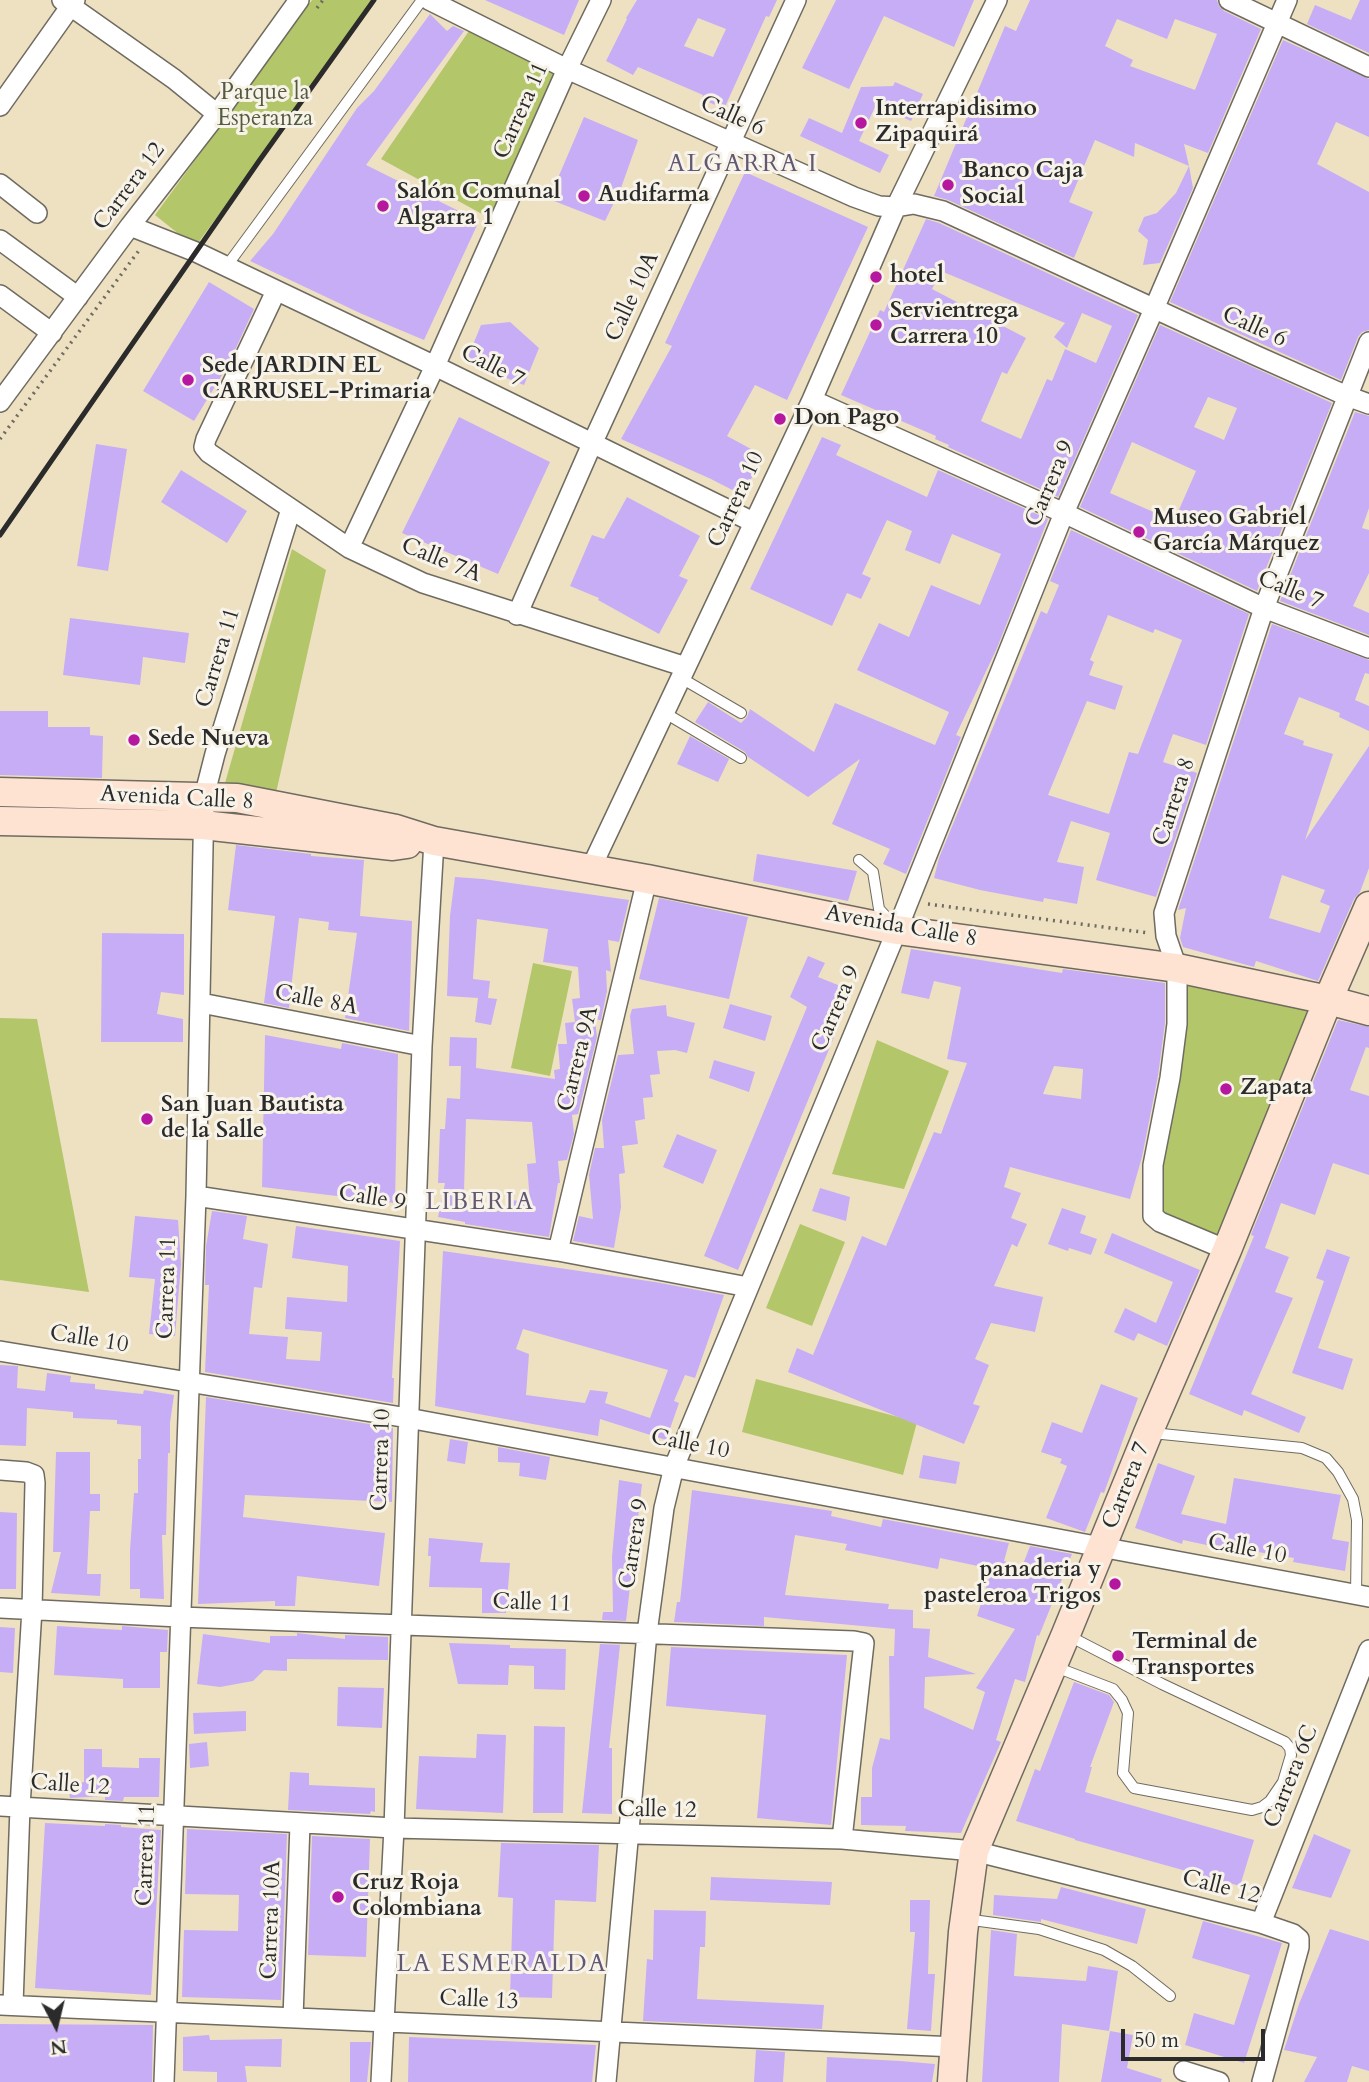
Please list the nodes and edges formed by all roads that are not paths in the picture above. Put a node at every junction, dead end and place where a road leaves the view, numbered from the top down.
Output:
1 (299, 0) edge
2 (422, 0) edge
3 (429, 0) edge
4 (601, 0) edge
5 (796, 0) edge
6 (997, 0) edge
7 (1229, 0) edge
8 (1287, 0) edge
9 (69, 2) edge
10 (1276, 21) junction
11 (1369, 66) edge
12 (567, 69) junction
13 (0, 106) edge
14 (217, 114) junction
15 (730, 144) junction
16 (0, 184) edge
17 (896, 207) junction
18 (37, 213) dead end
19 (130, 226) junction
20 (0, 240) edge
21 (226, 267) junction
22 (276, 291) junction
23 (0, 295) edge
24 (78, 297) junction
25 (1154, 309) junction
26 (52, 333) junction
27 (1369, 342) edge
28 (435, 366) junction
29 (1347, 396) junction
30 (813, 400) junction
31 (0, 402) edge
32 (1369, 404) edge
33 (592, 444) junction
34 (291, 509) junction
35 (1064, 513) junction
36 (753, 522) junction
37 (349, 548) junction
38 (1264, 608) junction
39 (517, 615) junction
40 (1369, 648) edge
41 (684, 673) junction
42 (665, 713) junction
43 (741, 713) dead end
44 (741, 758) dead end
45 (0, 792) edge
46 (204, 797) junction
47 (0, 821) edge
48 (202, 825) junction
49 (434, 841) junction
50 (859, 860) dead end
51 (591, 868) junction
52 (647, 878) junction
53 (1369, 906) edge
54 (902, 919) junction
55 (1177, 968) junction
56 (1328, 1000) junction
57 (201, 1003) junction
58 (1369, 1011) edge
59 (422, 1046) junction
60 (196, 1196) junction
61 (416, 1230) junction
62 (1227, 1250) junction
63 (558, 1251) junction
64 (748, 1287) junction
65 (0, 1351) edge
66 (190, 1381) junction
67 (408, 1419) junction
68 (1148, 1433) junction
69 (674, 1467) junction
70 (0, 1470) edge
71 (1102, 1548) junction
72 (1363, 1596) edge
73 (0, 1608) edge
74 (32, 1609) junction
75 (179, 1617) junction
76 (402, 1624) junction
77 (648, 1633) junction
78 (1066, 1634) junction
79 (1369, 1650) edge
80 (1053, 1666) junction
81 (0, 1807) edge
82 (20, 1807) junction
83 (173, 1817) junction
84 (300, 1824) junction
85 (394, 1828) junction
86 (629, 1835) junction
87 (842, 1839) junction
88 (974, 1851) junction
89 (965, 1919) junction
90 (1261, 1923) junction
91 (1170, 1996) dead end
92 (6, 2005) edge
93 (165, 2013) junction
94 (293, 2018) junction
95 (384, 2021) junction
96 (609, 2031) junction
97 (956, 2047) junction
98 (1184, 2071) dead end
99 (1211, 2081) edge
100 (164, 2082) edge
101 (381, 2082) edge
102 (606, 2082) edge
103 (952, 2082) edge
104 (1262, 2082) edge

1 - 14 street, Carrera 12
2 - 21 lane
3 - 12 street, Calle 6
4 - 12 street, Carrera 11
5 - 15 street, Calle 10A
6 - 17 street, Carrera 10
7 - 10 street
8 - 10 street, Carrera 9
9 - 13 street
9 - 14 street
10 - 11 street
10 - 25 street, Carrera 9
12 - 15 street, Calle 6
12 - 28 street, Carrera 11
14 - 19 street, Carrera 12
15 - 17 street, Calle 6
15 - 33 street, Calle 10A
16 - 18 street
17 - 25 street, Calle 6
17 - 30 street, Carrera 10
19 - 21 street, Calle 7
19 - 24 street, Carrera 12
20 - 24 street
21 - 22 street, Calle 7
22 - 28 street, Calle 7
22 - 34 street, Calle 7A
23 - 26 street
24 - 26 street, Carrera 12
25 - 29 street, Calle 6
25 - 35 street, Carrera 9
26 - 31 street, Carrera 12
27 - 29 street, Carrera 8
28 - 33 street, Calle 7
28 - 37 street, Carrera 11
29 - 32 street, Calle 6
29 - 38 street, Carrera 8
30 - 35 street, Calle 7
30 - 36 street, Carrera 10
33 - 36 street, Calle 7
33 - 39 street, Calle 10A
34 - 37 street, Calle 7A
34 - 46 street, Carrera 11
35 - 38 street, Calle 7
35 - 54 street, Carrera 9
36 - 41 street, Carrera 10
37 - 39 street, Calle 7A
38 - 40 street, Calle 7
38 - 55 street, Carrera 8
39 - 41 street, Calle 7A
41 - 42 street, Carrera 10
41 - 43 lane
42 - 44 lane
42 - 51 street, Carrera 10
45 - 46 main road, Avenida Calle 8
46 - 48 street, Carrera 11
46 - 49 main road, Avenida Calle 8
47 - 48 main road, Avenida Calle 8
48 - 49 main road, Avenida Calle 8
48 - 57 street, Carrera 11
49 - 51 main road, Avenida Calle 8
49 - 59 street, Carrera 10
50 - 54 lane
51 - 52 main road, Avenida Calle 8
52 - 54 main road, Avenida Calle 8
52 - 63 street, Carrera 9A
53 - 56 main road, Carrera 7
54 - 55 main road, Avenida Calle 8
54 - 64 street, Carrera 9
55 - 56 main road, Avenida Calle 8
55 - 62 street, Carrera 8
56 - 58 main road, Avenida Calle 8
56 - 62 main road, Carrera 7
57 - 59 street, Calle 8A
57 - 60 street, Carrera 11
59 - 61 street, Carrera 10
60 - 61 street, Calle 9
60 - 66 street, Carrera 11
61 - 63 street, Calle 9
61 - 67 street, Carrera 10
62 - 68 main road, Carrera 7
63 - 64 street, Calle 9
64 - 69 street, Carrera 9
65 - 66 street, Calle 10
66 - 67 street, Calle 10
66 - 75 street, Carrera 11
67 - 69 street, Calle 10
67 - 76 street, Carrera 10
68 - 71 main road, Carrera 7
68 - 72 lane
69 - 71 street, Calle 10
69 - 77 street, Carrera 9
70 - 74 street
71 - 72 street, Calle 10
71 - 78 main road, Carrera 7
73 - 74 street, Calle 11
74 - 75 street, Calle 11
74 - 82 street
75 - 76 street, Calle 11
75 - 83 street, Carrera 11
76 - 77 street, Calle 11
76 - 85 street, Carrera 10
77 - 86 street, Carrera 9
77 - 87 street, Calle 11
78 - 80 main road, Carrera 7
78 - 80 lane
79 - 90 street, Carrera 6C
80 - 88 main road, Carrera 7
81 - 82 street, Calle 12
82 - 83 street, Calle 12
82 - 92 street
83 - 84 street, Calle 12
83 - 93 street, Carrera 11
84 - 85 street, Calle 12
84 - 94 street, Carrera 10A
85 - 86 street, Calle 12
85 - 95 street, Carrera 10
86 - 87 street, Calle 12
86 - 96 street, Carrera 9
87 - 88 street, Calle 12
88 - 89 main road, Carrera 7
88 - 90 street, Calle 12
89 - 91 lane
89 - 97 main road, Carrera 7
90 - 104 street, Calle 12
92 - 93 street, Calle 13
93 - 94 street, Calle 13
93 - 100 street, Carrera 11
94 - 95 street, Calle 13
95 - 96 street, Calle 13
95 - 101 street, Carrera 10
96 - 97 street, Calle 13
96 - 102 street, Carrera 9
97 - 103 main road, Carrera 7
98 - 99 street

